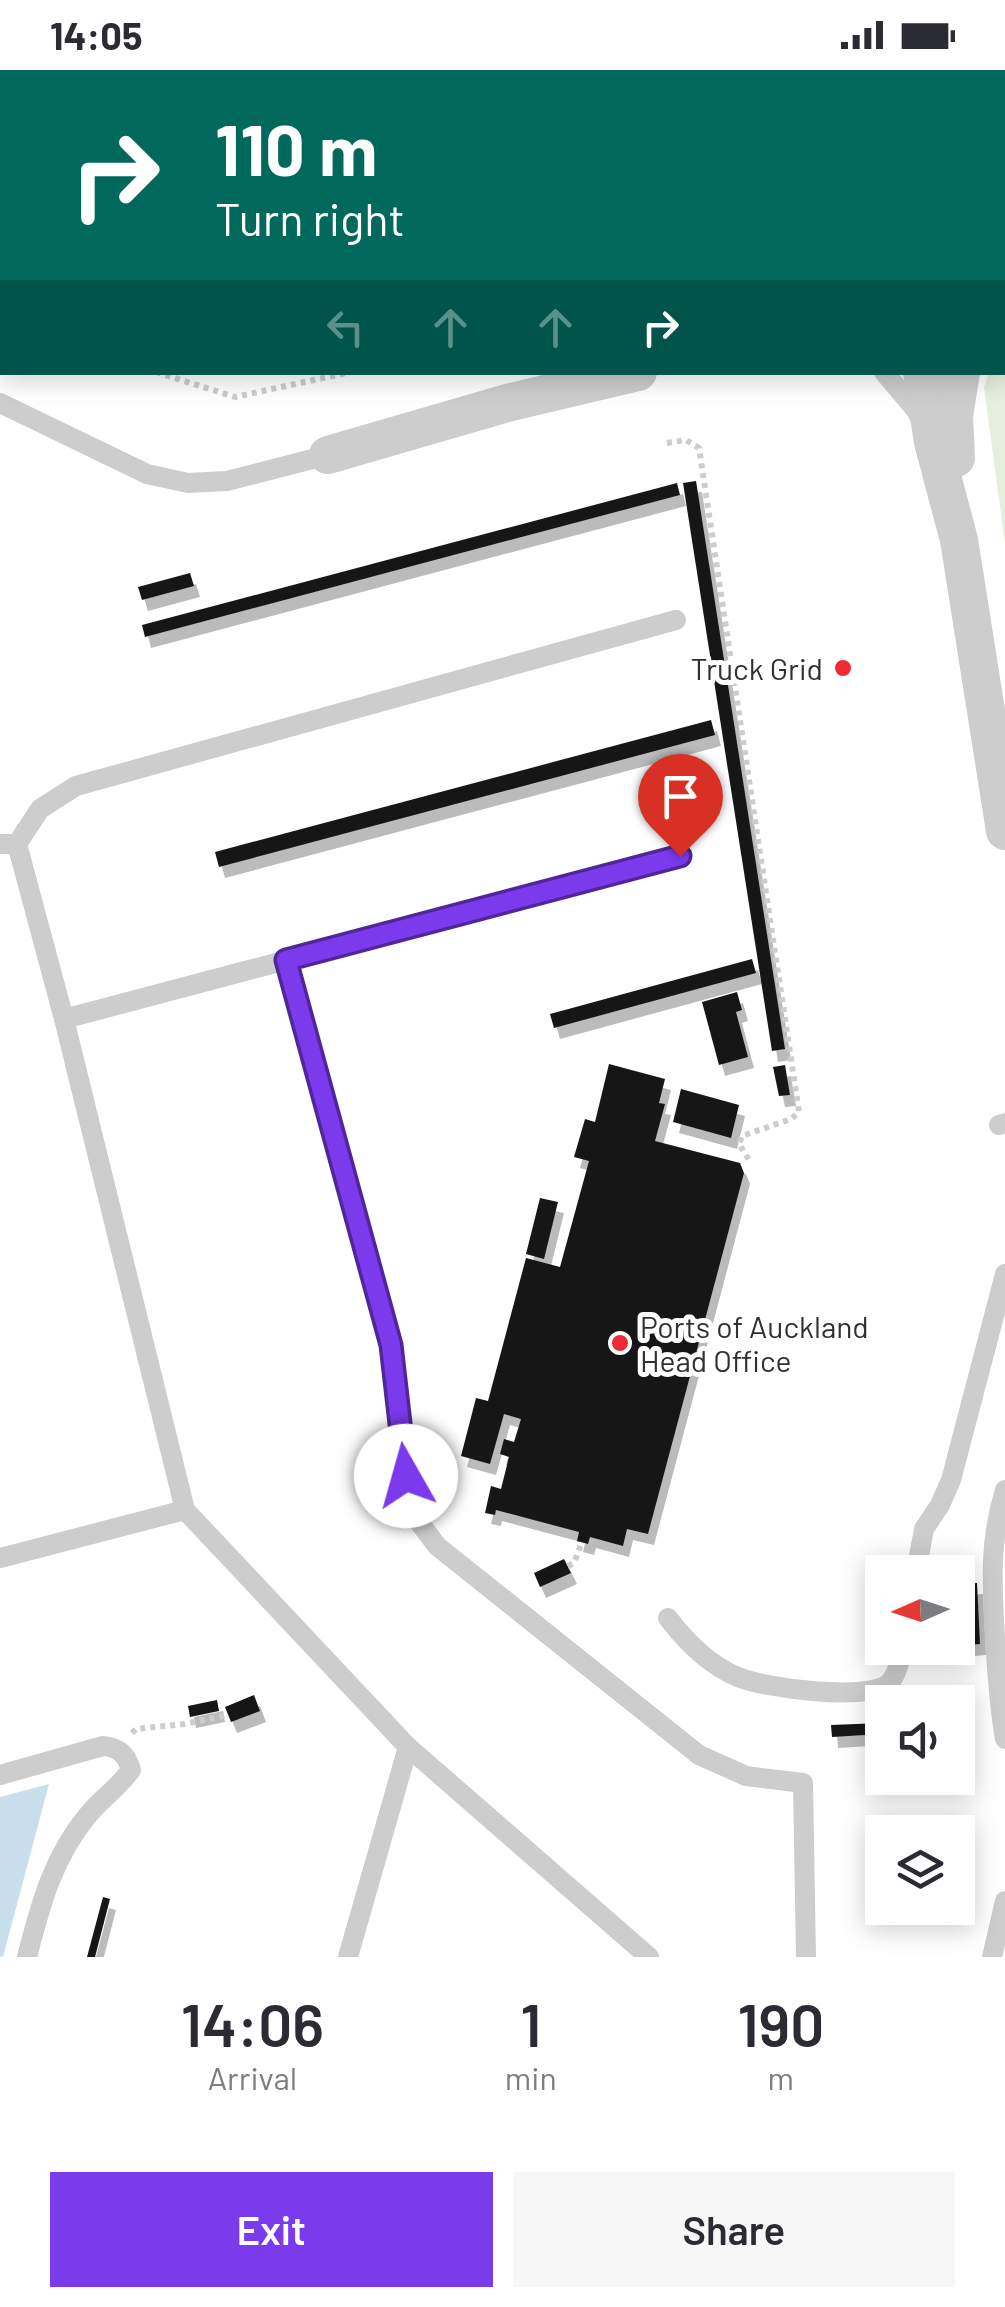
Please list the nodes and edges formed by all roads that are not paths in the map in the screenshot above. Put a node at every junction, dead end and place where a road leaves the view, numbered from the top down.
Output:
1 (625, 375) edge
2 (887, 375) edge
3 (922, 375) edge
4 (961, 375) edge
5 (0, 403) edge
6 (933, 442) junction
7 (328, 455) joint
8 (959, 540) junction
9 (676, 620) dead end
10 (1005, 831) edge
11 (8, 844) edge
12 (680, 856) dead end
13 (286, 960) junction
14 (64, 1019) junction
15 (1005, 1274) edge
16 (1005, 1490) edge
17 (185, 1510) junction
18 (919, 1555) edge
19 (0, 1558) edge
20 (668, 1618) dead end
21 (899, 1665) edge
22 (1005, 1739) edge
23 (408, 1747) junction
24 (0, 1775) edge
25 (1005, 1902) edge
26 (27, 1957) edge
27 (348, 1957) edge
28 (648, 1957) edge
29 (806, 1957) edge
30 (992, 1957) edge

1 - 7 street
2 - 6 lane
3 - 6 street
4 - 8 street
5 - 7 lane
6 - 8 street
8 - 10 street
9 - 11 lane
11 - 14 lane
12 - 13 lane
13 - 14 lane
13 - 29 lane
14 - 17 lane
15 - 18 lane
16 - 22 lane
17 - 19 lane
17 - 23 lane
20 - 21 lane
23 - 27 lane
23 - 28 lane
24 - 26 lane
25 - 30 lane

